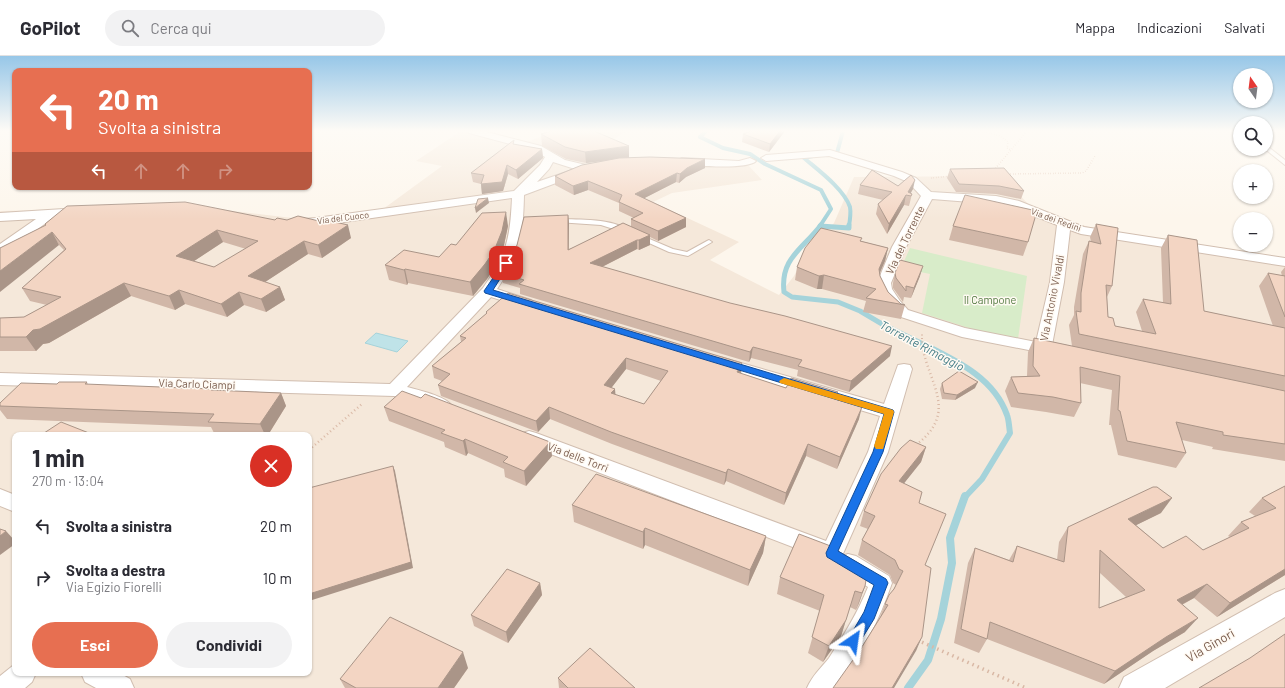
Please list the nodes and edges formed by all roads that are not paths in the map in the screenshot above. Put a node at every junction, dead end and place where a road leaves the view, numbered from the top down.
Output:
1 (554, 160) edge
2 (561, 160) edge
3 (676, 160) edge
4 (854, 160) edge
5 (750, 161) dead end
6 (612, 164) edge
7 (586, 168) junction
8 (519, 193) junction
9 (928, 195) junction
10 (90, 212) edge
11 (51, 214) junction
12 (0, 217) edge
13 (554, 221) edge
14 (285, 223) edge
15 (1064, 224) junction
16 (709, 242) dead end
17 (0, 250) edge
18 (1285, 262) edge
19 (488, 291) junction
20 (541, 307) edge
21 (1042, 348) junction
22 (1073, 354) edge
23 (707, 358) edge
24 (904, 369) dead end
25 (0, 379) edge
26 (387, 390) junction
27 (460, 412) edge
28 (889, 412) junction
29 (512, 432) edge
30 (0, 497) edge
31 (12, 503) edge
32 (832, 553) junction
33 (1285, 602) edge
34 (19, 676) edge
35 (99, 676) edge
36 (5, 688) edge
37 (121, 688) edge
38 (820, 688) edge
39 (1135, 688) edge

1 - 8 street
2 - 7 street
3 - 5 street
4 - 9 street
6 - 7 street
7 - 8 street
8 - 14 street, Via del Cuoco
8 - 19 street
9 - 15 street, Via dei Redini
9 - 21 street, Via del Torrente
10 - 11 street
11 - 12 street
11 - 17 street
13 - 16 lane
15 - 18 street, Via dei Redini
15 - 21 street, Via Antonio Vivaldi
19 - 20 street
19 - 26 street
21 - 22 street
23 - 28 street
24 - 28 street
25 - 26 street, Via Carlo Ciampi
26 - 27 street
28 - 32 street
29 - 32 street, Via delle Torri
30 - 31 street
32 - 38 street, Via delle Torri
33 - 39 street, Via Ginori
34 - 36 street
35 - 37 street

